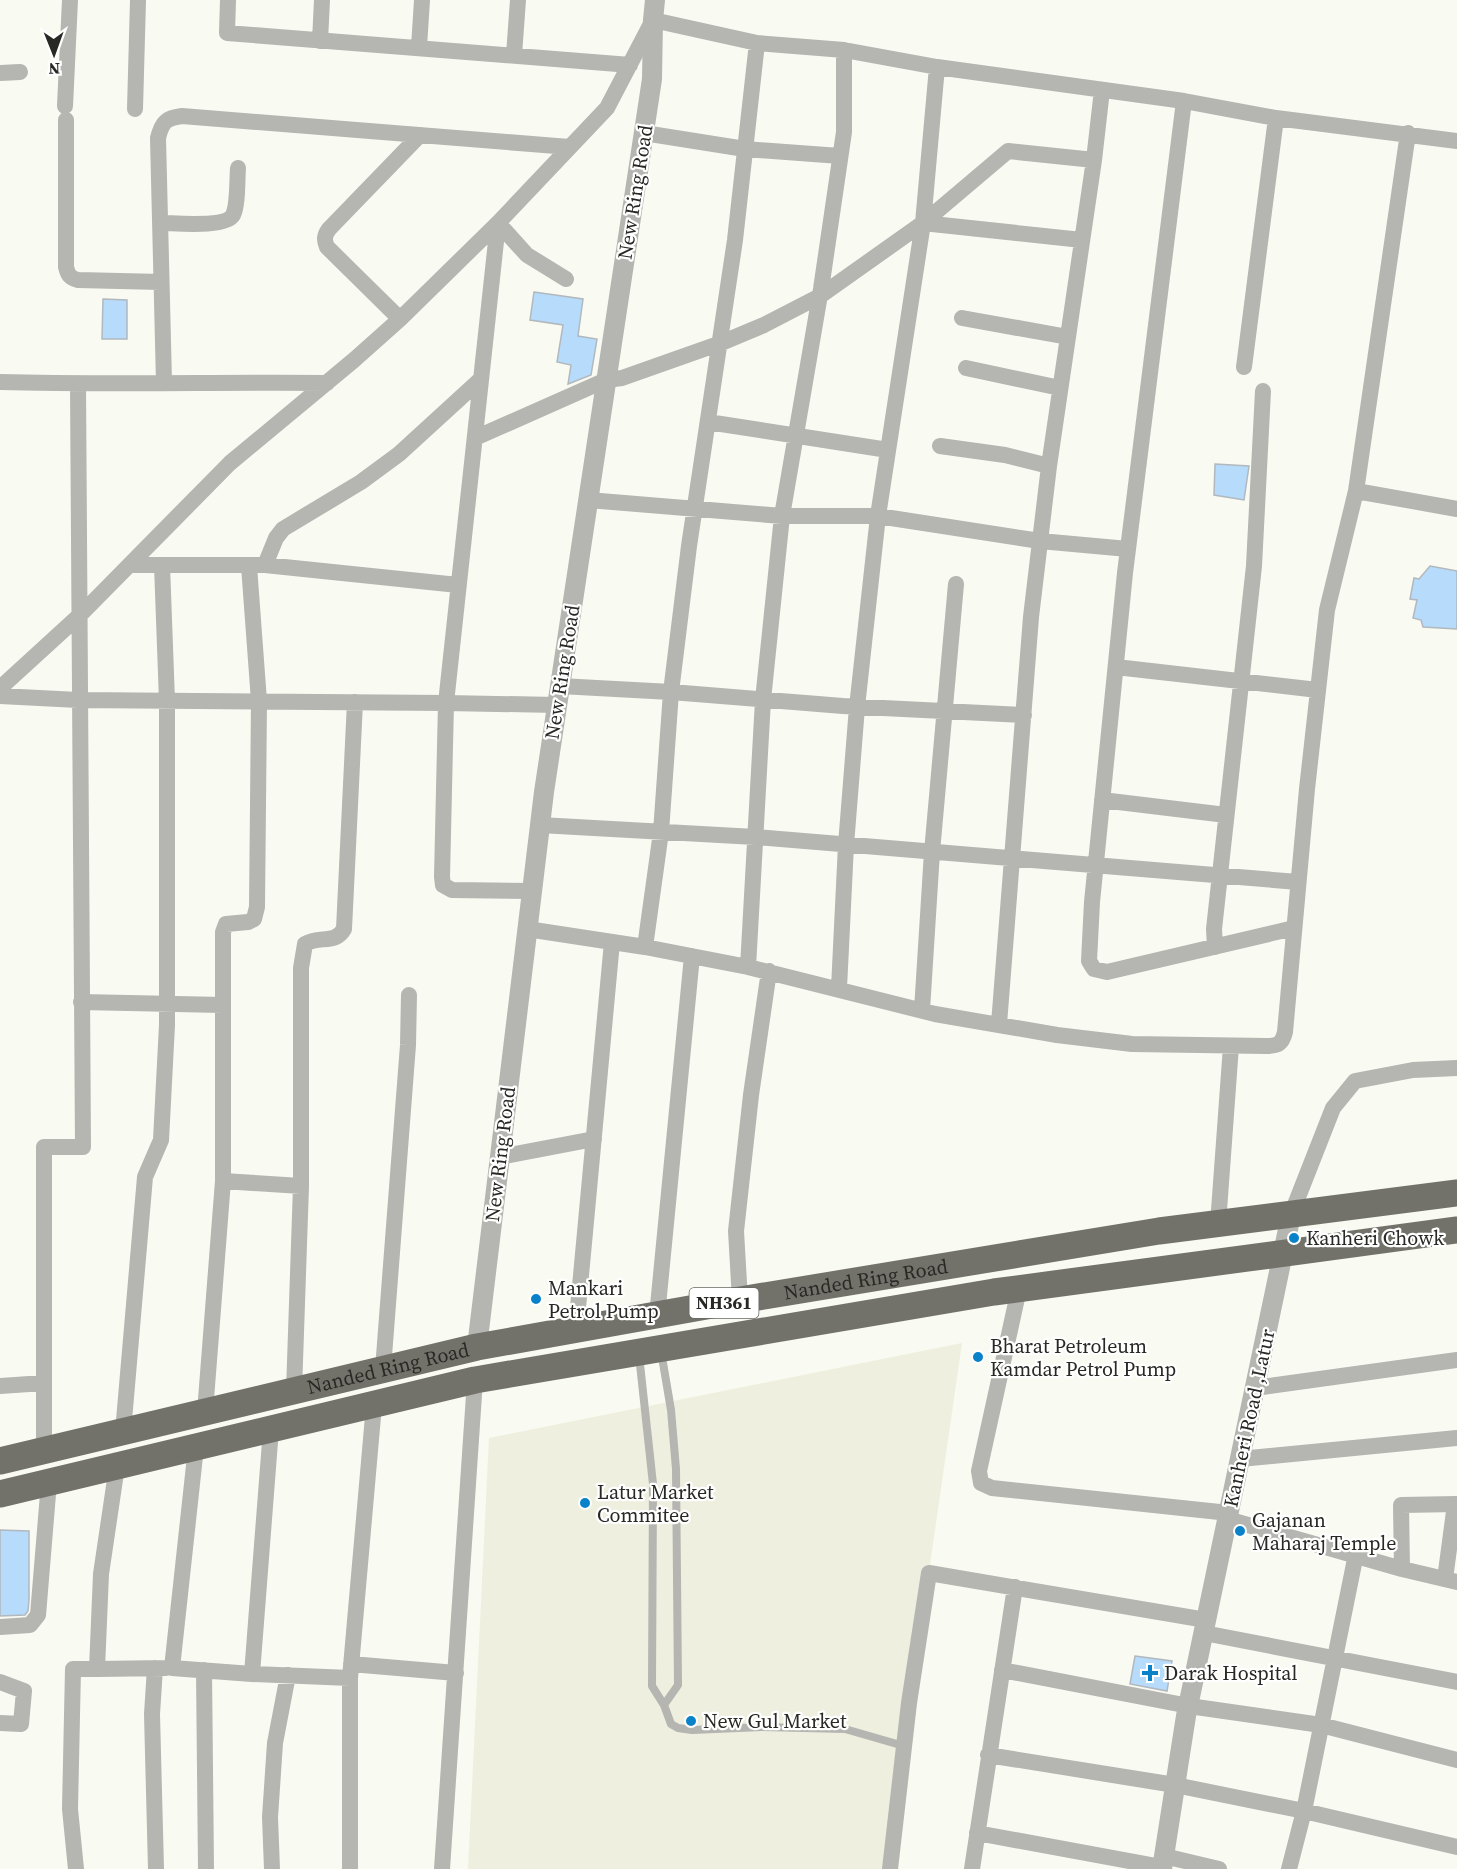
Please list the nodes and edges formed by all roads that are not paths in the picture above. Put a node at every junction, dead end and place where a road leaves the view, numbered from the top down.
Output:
1 (70, 0) edge
2 (138, 0) edge
3 (228, 0) edge
4 (322, 0) edge
5 (422, 0) edge
6 (518, 0) edge
7 (656, 0) edge
8 (653, 20) junction
9 (320, 41) junction
10 (757, 43) junction
11 (419, 47) junction
12 (844, 50) junction
13 (514, 55) junction
14 (630, 65) junction
15 (937, 68) junction
16 (20, 72) dead end
17 (0, 73) edge
18 (1102, 90) junction
19 (1184, 101) junction
20 (135, 109) dead end
21 (1276, 118) junction
22 (644, 133) junction
23 (1408, 133) junction
24 (420, 135) junction
25 (1457, 141) edge
26 (569, 147) junction
27 (745, 149) junction
28 (840, 156) junction
29 (1094, 160) junction
30 (238, 168) dead end
31 (160, 223) junction
32 (498, 223) junction
33 (923, 223) junction
34 (1082, 240) junction
35 (566, 279) dead end
36 (161, 282) junction
37 (820, 296) junction
38 (962, 318) dead end
39 (400, 319) junction
40 (1068, 337) junction
41 (721, 343) junction
42 (1244, 367) dead end
43 (966, 368) dead end
44 (481, 379) junction
45 (606, 380) junction
46 (0, 382) edge
47 (164, 382) junction
48 (327, 382) junction
49 (78, 384) junction
50 (1060, 388) junction
51 (1263, 391) dead end
52 (708, 422) junction
53 (796, 436) junction
54 (475, 438) junction
55 (940, 446) dead end
56 (888, 450) junction
57 (1049, 466) junction
58 (1356, 491) junction
59 (588, 500) junction
60 (694, 509) junction
61 (1457, 509) edge
62 (782, 516) junction
63 (878, 516) junction
64 (1040, 541) junction
65 (1128, 549) junction
66 (130, 565) junction
67 (162, 565) junction
68 (257, 566) junction
69 (956, 584) dead end
70 (459, 585) junction
71 (80, 615) junction
72 (1116, 667) junction
73 (1241, 683) junction
74 (0, 688) edge
75 (1318, 690) junction
76 (671, 692) junction
77 (0, 696) edge
78 (558, 696) junction
79 (78, 700) junction
80 (167, 700) junction
81 (763, 700) junction
82 (259, 701) junction
83 (355, 702) junction
84 (446, 703) junction
85 (857, 707) junction
86 (945, 711) junction
87 (1024, 715) junction
88 (1102, 800) junction
89 (1226, 815) junction
90 (540, 825) junction
91 (661, 832) junction
92 (755, 837) junction
93 (846, 845) junction
94 (932, 852) junction
95 (1011, 859) junction
96 (1095, 866) junction
97 (1219, 876) junction
98 (1298, 882) junction
99 (531, 891) junction
100 (527, 928) junction
101 (1294, 928) junction
102 (612, 942) junction
103 (645, 947) junction
104 (1215, 947) junction
105 (692, 956) junction
106 (748, 967) junction
107 (769, 971) junction
108 (839, 988) junction
109 (409, 994) dead end
110 (81, 1002) junction
111 (167, 1005) junction
112 (223, 1005) junction
113 (922, 1010) junction
114 (999, 1024) junction
115 (1231, 1046) junction
116 (1457, 1068) edge
117 (594, 1139) junction
118 (500, 1157) junction
119 (223, 1181) junction
120 (301, 1186) junction
121 (1457, 1193) edge
122 (1291, 1215) junction
123 (1218, 1224) junction
124 (1457, 1230) edge
125 (1283, 1254) junction
126 (1019, 1289) junction
127 (740, 1300) junction
128 (657, 1316) junction
129 (576, 1329) junction
130 (477, 1347) junction
131 (649, 1351) junction
132 (1457, 1360) edge
133 (383, 1369) junction
134 (475, 1380) junction
135 (44, 1383) junction
136 (0, 1386) edge
137 (1255, 1388) junction
138 (294, 1391) junction
139 (374, 1405) junction
140 (206, 1412) junction
141 (271, 1429) junction
142 (123, 1432) junction
143 (1457, 1438) edge
144 (196, 1447) junction
145 (44, 1451) junction
146 (1240, 1459) junction
147 (0, 1461) edge
148 (117, 1466) junction
149 (49, 1482) junction
150 (0, 1494) edge
151 (1456, 1504) edge
152 (1228, 1516) junction
153 (1356, 1554) junction
154 (1402, 1569) junction
155 (1451, 1580) edge
156 (1016, 1587) junction
157 (1205, 1626) junction
158 (0, 1627) edge
159 (1335, 1658) junction
160 (155, 1668) junction
161 (172, 1668) junction
162 (96, 1669) junction
163 (204, 1670) junction
164 (1002, 1670) junction
165 (350, 1671) junction
166 (456, 1672) junction
167 (252, 1674) junction
168 (288, 1675) junction
169 (0, 1682) edge
170 (1457, 1682) edge
171 (664, 1705) junction
172 (1189, 1706) junction
173 (0, 1723) edge
174 (1321, 1725) junction
175 (904, 1746) junction
176 (988, 1755) junction
177 (1457, 1760) edge
178 (1175, 1785) junction
179 (1304, 1811) junction
180 (977, 1833) junction
181 (1457, 1847) edge
182 (1162, 1864) edge
183 (76, 1869) edge
184 (156, 1869) edge
185 (206, 1869) edge
186 (272, 1869) edge
187 (350, 1869) edge
188 (442, 1869) edge
189 (890, 1869) edge
190 (972, 1869) edge
191 (1220, 1869) edge
192 (1289, 1869) edge

1 - 36 street
2 - 20 street
3 - 9 street
4 - 9 street
5 - 11 street
6 - 13 street
7 - 8 street, New Ring Road
8 - 10 street
8 - 14 street
8 - 22 street, New Ring Road
9 - 11 street
10 - 12 street
10 - 27 street
11 - 13 street
12 - 15 street
12 - 28 street
13 - 14 street
14 - 26 street
15 - 18 street
15 - 33 street
16 - 17 street
18 - 19 street
18 - 29 street
19 - 21 street
19 - 65 street
21 - 23 street
21 - 42 street
22 - 27 street
22 - 45 street, New Ring Road
23 - 25 street
23 - 58 street
24 - 26 street
24 - 31 street
24 - 39 street
26 - 32 street
27 - 28 street
27 - 41 street
28 - 37 street
29 - 33 street
29 - 34 street
30 - 31 street
31 - 36 street
32 - 35 street
32 - 39 street
32 - 44 street
33 - 34 street
33 - 37 street
33 - 56 street
34 - 40 street
36 - 47 street
37 - 41 street
37 - 53 street
38 - 40 street
39 - 48 street
40 - 50 street
41 - 45 street
41 - 52 street
43 - 50 street
44 - 54 street
44 - 68 street
45 - 54 street
45 - 59 street, New Ring Road
46 - 49 street
47 - 48 street
47 - 49 street
48 - 66 street
49 - 71 street
50 - 57 street
51 - 73 street
52 - 53 street
52 - 60 street
53 - 56 street
53 - 62 street
54 - 70 street
55 - 57 street
56 - 63 street
57 - 64 street
58 - 61 street
58 - 75 street
59 - 60 street
59 - 78 street, New Ring Road
60 - 62 street
60 - 76 street
62 - 63 street
62 - 81 street
63 - 64 street
63 - 85 street
64 - 65 street
64 - 87 street
65 - 72 street
66 - 67 street
66 - 71 street
67 - 68 street
67 - 80 street
68 - 70 street
68 - 82 street
69 - 86 street
70 - 84 street
71 - 74 street
71 - 79 street
72 - 73 street
72 - 88 street
73 - 75 street
73 - 89 street
75 - 98 street
76 - 78 street
76 - 81 street
76 - 91 street
77 - 79 street
78 - 84 street
78 - 90 street, New Ring Road
79 - 80 street
79 - 110 street
80 - 82 street
80 - 111 street
81 - 85 street
81 - 92 street
82 - 83 street
82 - 112 street
83 - 84 street
83 - 120 street
84 - 99 street
85 - 86 street
85 - 93 street
86 - 87 street
86 - 94 street
87 - 95 street
88 - 89 street
88 - 96 street
89 - 97 street
90 - 91 street
90 - 99 street, New Ring Road
91 - 92 street
91 - 103 street
92 - 93 street
92 - 106 street
93 - 94 street
93 - 108 street
94 - 95 street
94 - 113 street
95 - 96 street
95 - 114 street
96 - 97 street
96 - 104 street
97 - 98 street
97 - 104 street
98 - 101 street
99 - 100 street, New Ring Road
100 - 102 street
100 - 118 street, New Ring Road
101 - 104 street
101 - 115 street
102 - 103 street
102 - 117 street
103 - 105 street
105 - 106 street
105 - 128 street
106 - 107 street
107 - 108 street
107 - 127 street
108 - 113 street
109 - 133 street
110 - 111 street
110 - 135 street
111 - 112 street
111 - 142 street
112 - 119 street
113 - 114 street
114 - 115 street
115 - 123 street
116 - 122 street
117 - 118 street
117 - 129 street
118 - 130 street, New Ring Road
119 - 120 street
119 - 140 street
120 - 138 street
121 - 122 highway, Nanded Ring Road / NH361
122 - 123 highway, Nanded Ring Road / NH361
122 - 125 street, Kanheri Road ,Latur
123 - 127 highway, Nanded Ring Road / NH361
124 - 125 highway, NH361
125 - 126 highway, NH361
125 - 137 street, Kanheri Road ,Latur
126 - 131 highway, NH361
126 - 152 street
127 - 128 highway, Nanded Ring Road / NH361
128 - 129 highway, Nanded Ring Road / NH361
129 - 130 highway, Nanded Ring Road / NH361
130 - 133 highway, Nanded Ring Road / NH361
131 - 134 highway, NH361
131 - 171 lane
131 - 171 lane
132 - 137 street
133 - 138 highway, Nanded Ring Road / NH361
134 - 139 highway, NH361
134 - 166 street
135 - 136 street
135 - 145 street
137 - 146 street, Kanheri Road ,Latur
138 - 140 highway, Nanded Ring Road / NH361
139 - 141 highway, NH361
139 - 165 street
140 - 142 highway, Nanded Ring Road / NH361
141 - 144 highway, NH361
141 - 167 street
142 - 145 highway, Nanded Ring Road / NH361
143 - 146 street
144 - 148 highway, NH361
144 - 161 street
145 - 147 highway, Nanded Ring Road / NH361
146 - 152 street, Kanheri Road ,Latur
148 - 149 highway, NH361
148 - 162 street
149 - 150 highway, NH361
149 - 158 street
151 - 154 street
151 - 155 street
152 - 153 street
152 - 157 street, Kanheri Road ,Latur
153 - 154 street
153 - 159 street
154 - 155 street
156 - 157 street
156 - 164 street
156 - 175 street
157 - 159 street
157 - 172 street, Kanheri Road ,Latur
159 - 170 street
159 - 174 street
160 - 161 street
160 - 162 street
160 - 184 street
161 - 163 street
162 - 183 street
163 - 167 street
163 - 185 street
164 - 172 street
164 - 176 street
165 - 166 street
165 - 168 street
165 - 187 street
166 - 188 street
167 - 168 street
168 - 186 street
169 - 173 street
171 - 175 lane
172 - 174 street
172 - 178 street, Kanheri Road ,Latur
174 - 177 street
174 - 179 street
175 - 189 street
176 - 178 street
176 - 180 street
178 - 179 street
178 - 182 street, Kanheri Road ,Latur
179 - 181 street
179 - 192 street
180 - 182 street
180 - 190 street
182 - 191 street

